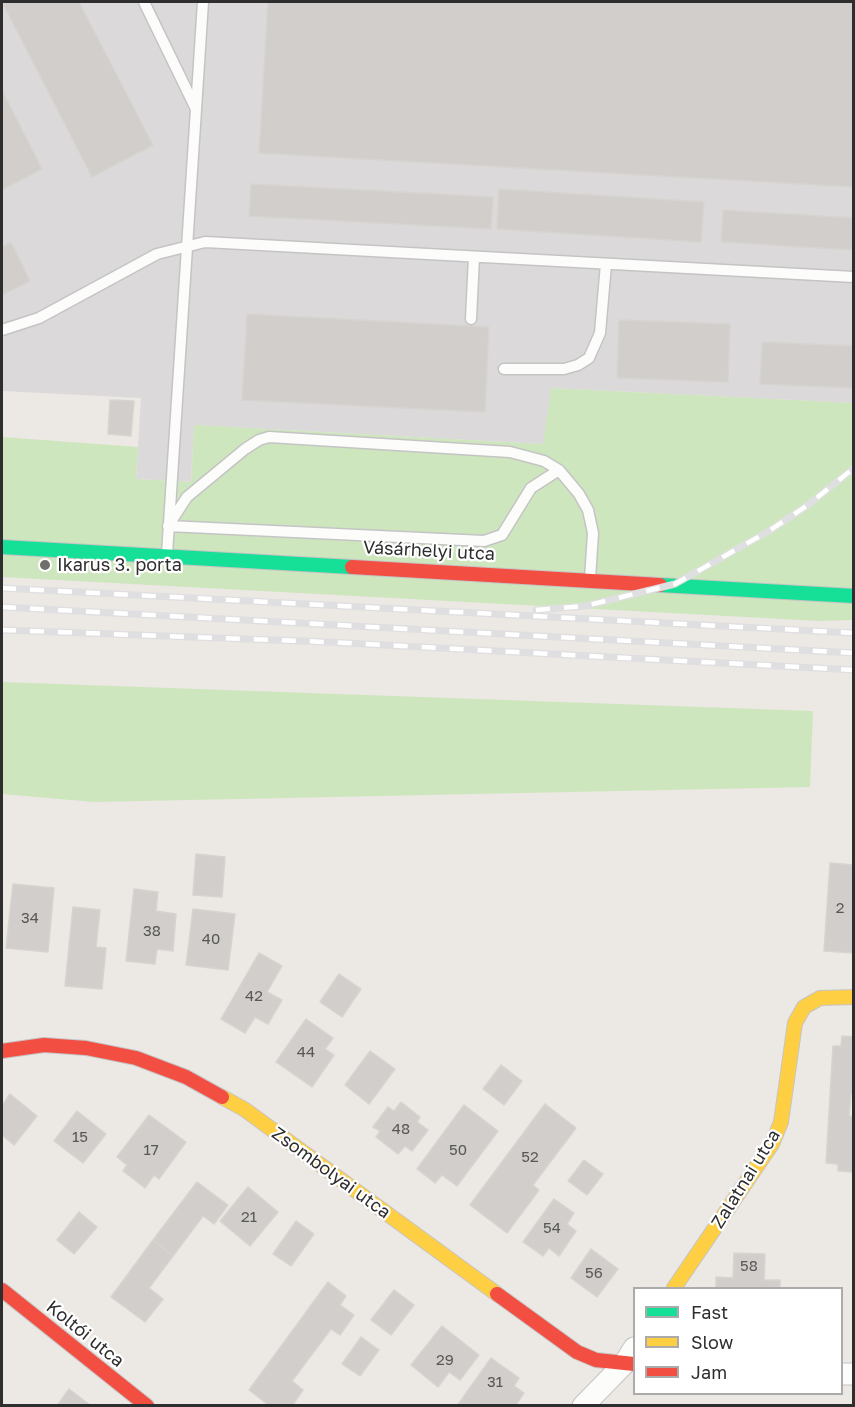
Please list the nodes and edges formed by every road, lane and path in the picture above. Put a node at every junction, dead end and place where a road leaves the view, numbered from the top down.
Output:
1 (144, 2) edge
2 (203, 2) edge
3 (196, 109) junction
4 (188, 245) junction
5 (474, 257) junction
6 (606, 264) junction
7 (854, 277) edge
8 (471, 319) dead end
9 (2, 330) edge
10 (504, 369) dead end
11 (559, 470) junction
12 (168, 526) junction
13 (2, 546) edge
14 (167, 555) junction
15 (590, 579) junction
16 (854, 596) edge
17 (854, 997) edge
18 (2, 1051) edge
19 (675, 1287) edge
20 (2, 1290) edge
21 (631, 1359) edge
22 (147, 1406) edge
23 (584, 1406) edge

1 - 3 lane
2 - 3 lane
3 - 4 lane
4 - 5 lane
4 - 9 lane
4 - 12 lane
5 - 6 lane
5 - 8 lane
6 - 7 lane
6 - 10 lane
11 - 12 lane
11 - 12 lane
11 - 15 lane
12 - 14 lane
13 - 14 street, Vásárhelyi utca
14 - 15 street, Vásárhelyi utca
15 - 16 street, Vásárhelyi utca
17 - 19 street, Zalatnai utca
18 - 21 street, Zsombolyai utca
20 - 22 street, Koltói utca
21 - 23 street

